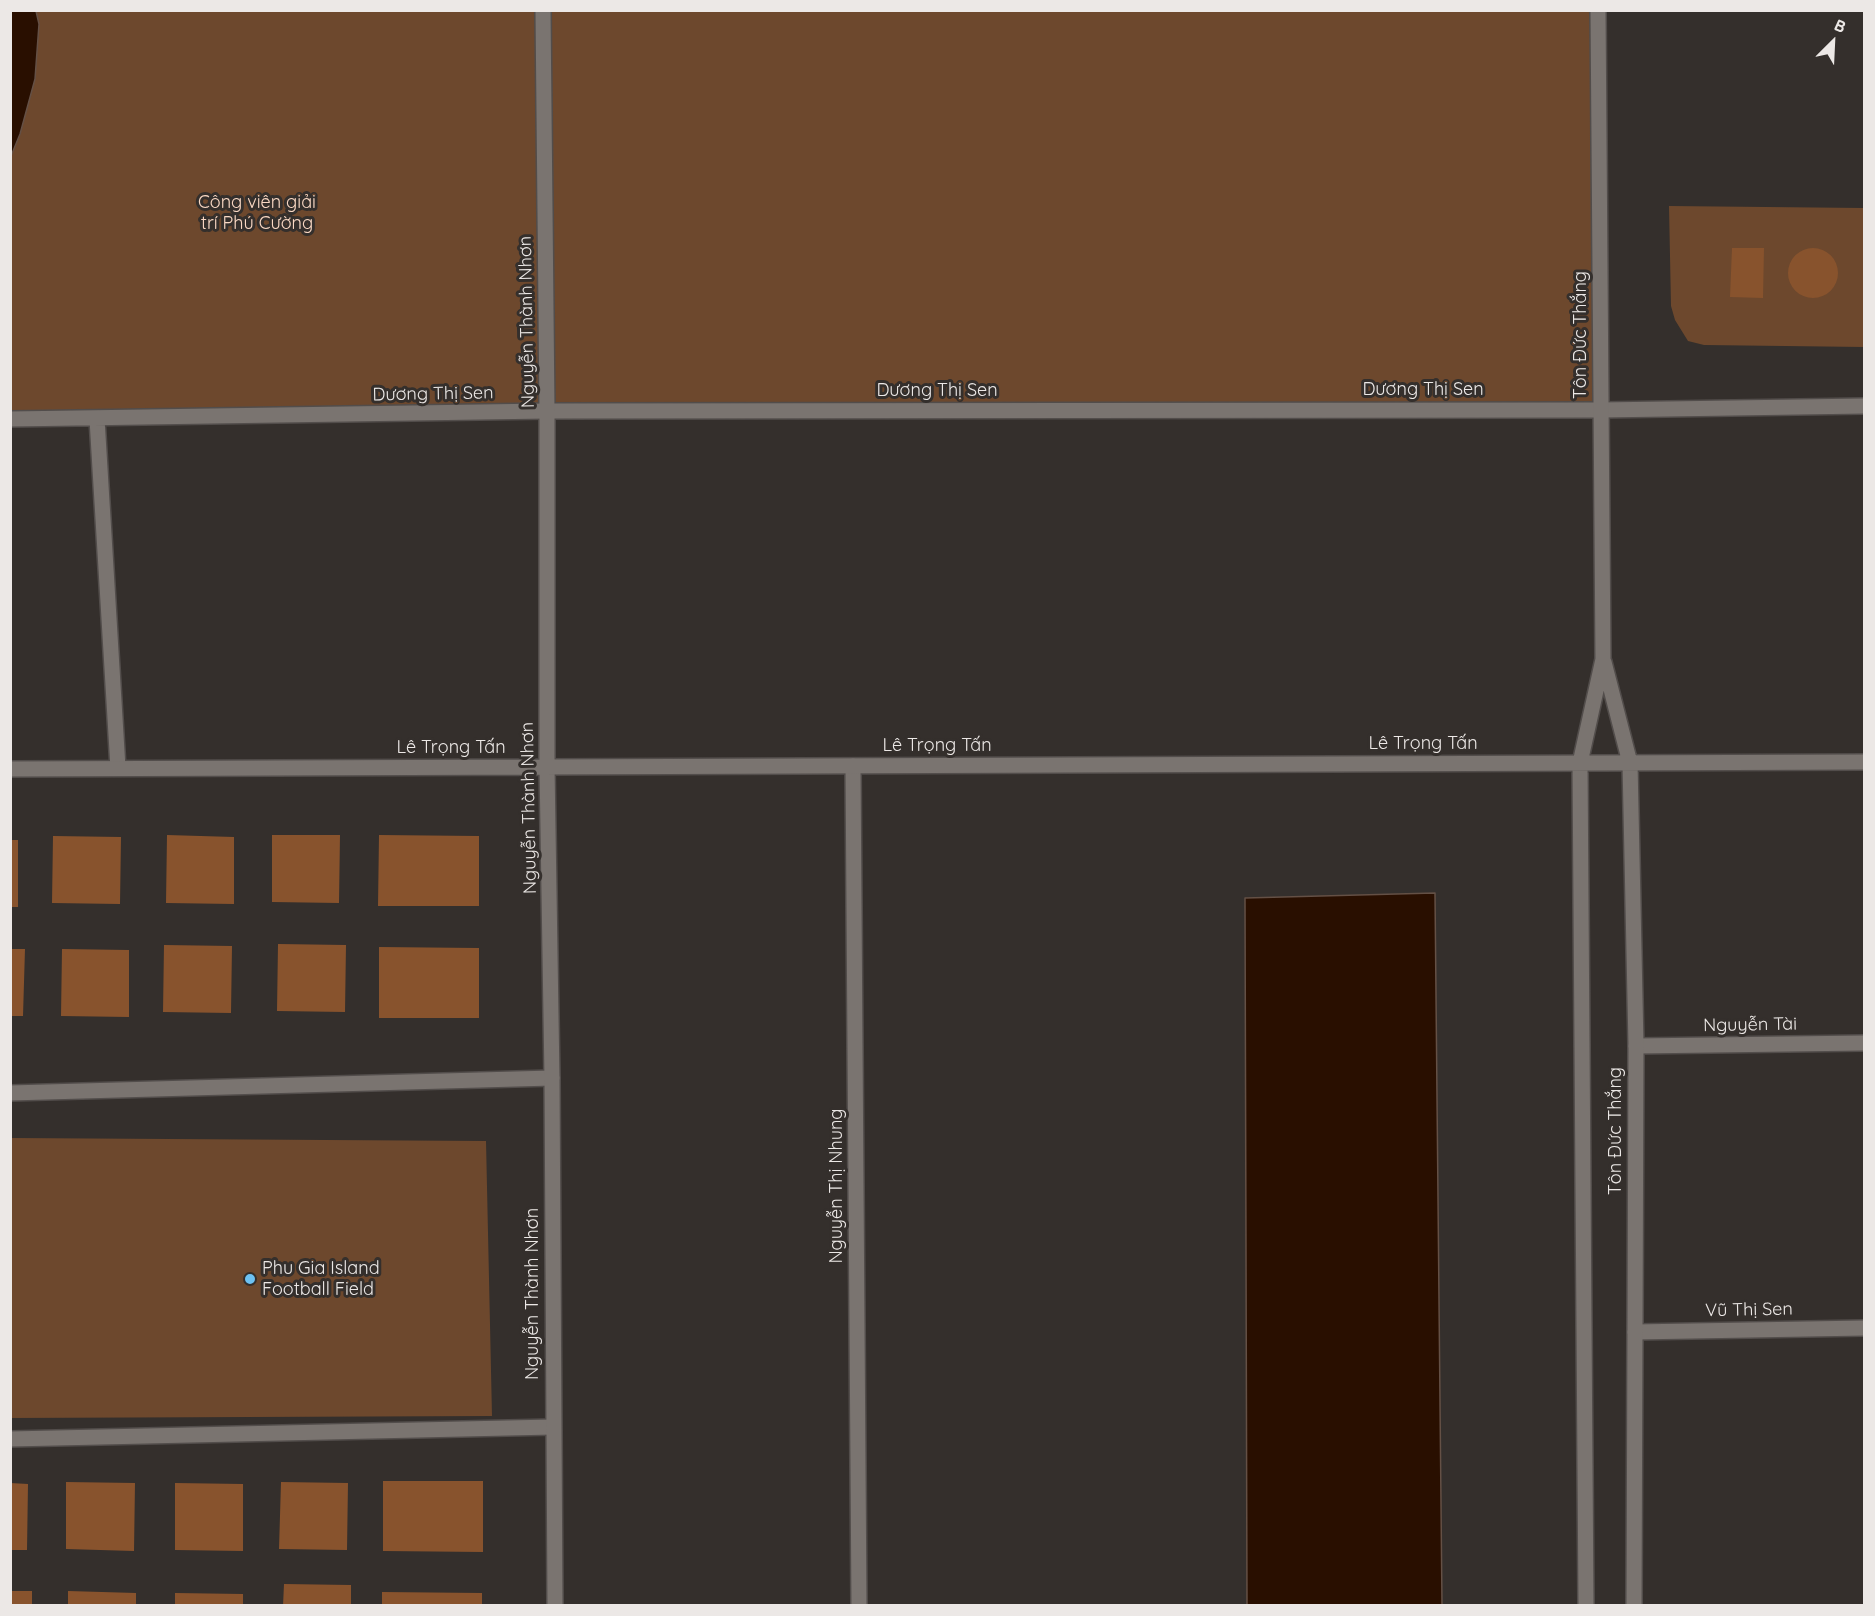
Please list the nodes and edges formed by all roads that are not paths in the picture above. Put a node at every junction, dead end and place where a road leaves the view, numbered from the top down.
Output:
1 (543, 10) edge
2 (1598, 10) edge
3 (1864, 406) edge
4 (1601, 410) junction
5 (547, 411) junction
6 (10, 419) edge
7 (97, 419) junction
8 (1603, 660) junction
9 (1864, 762) edge
10 (1580, 763) junction
11 (1630, 763) junction
12 (853, 766) junction
13 (547, 767) junction
14 (118, 768) junction
15 (10, 769) edge
16 (1864, 1043) edge
17 (1636, 1046) junction
18 (552, 1078) junction
19 (10, 1093) edge
20 (1864, 1328) edge
21 (1635, 1332) junction
22 (553, 1427) junction
23 (10, 1439) edge
24 (555, 1605) edge
25 (859, 1605) edge
26 (1586, 1605) edge
27 (1634, 1605) edge

1 - 5 street, Nguyễn Thành Nhơn
2 - 4 street, Tôn Đức Thắng
3 - 4 street, Dương Thị Sen
4 - 5 street, Dương Thị Sen
4 - 8 street, Tôn Đức Thắng
5 - 7 street, Dương Thị Sen
5 - 13 street, Nguyễn Thành Nhơn
6 - 7 street, Dương Thị Sen
7 - 14 street
8 - 10 street, Tôn Đức Thắng
8 - 11 street, Tôn Đức Thắng
9 - 11 street, Lê Trọng Tấn
10 - 11 street, Lê Trọng Tấn
10 - 12 street, Lê Trọng Tấn
10 - 26 street, Tôn Đức Thắng
11 - 17 street, Tôn Đức Thắng
12 - 13 street, Lê Trọng Tấn
12 - 25 street, Nguyễn Thị Nhung
13 - 14 street, Lê Trọng Tấn
13 - 18 street, Nguyễn Thành Nhơn
14 - 15 street, Lê Trọng Tấn
16 - 17 street, Nguyễn Tài
17 - 21 street, Tôn Đức Thắng
18 - 19 street
18 - 22 street, Nguyễn Thành Nhơn
20 - 21 street, Vũ Thị Sen
21 - 27 street, Tôn Đức Thắng
22 - 23 street
22 - 24 street, Nguyễn Thành Nhơn

